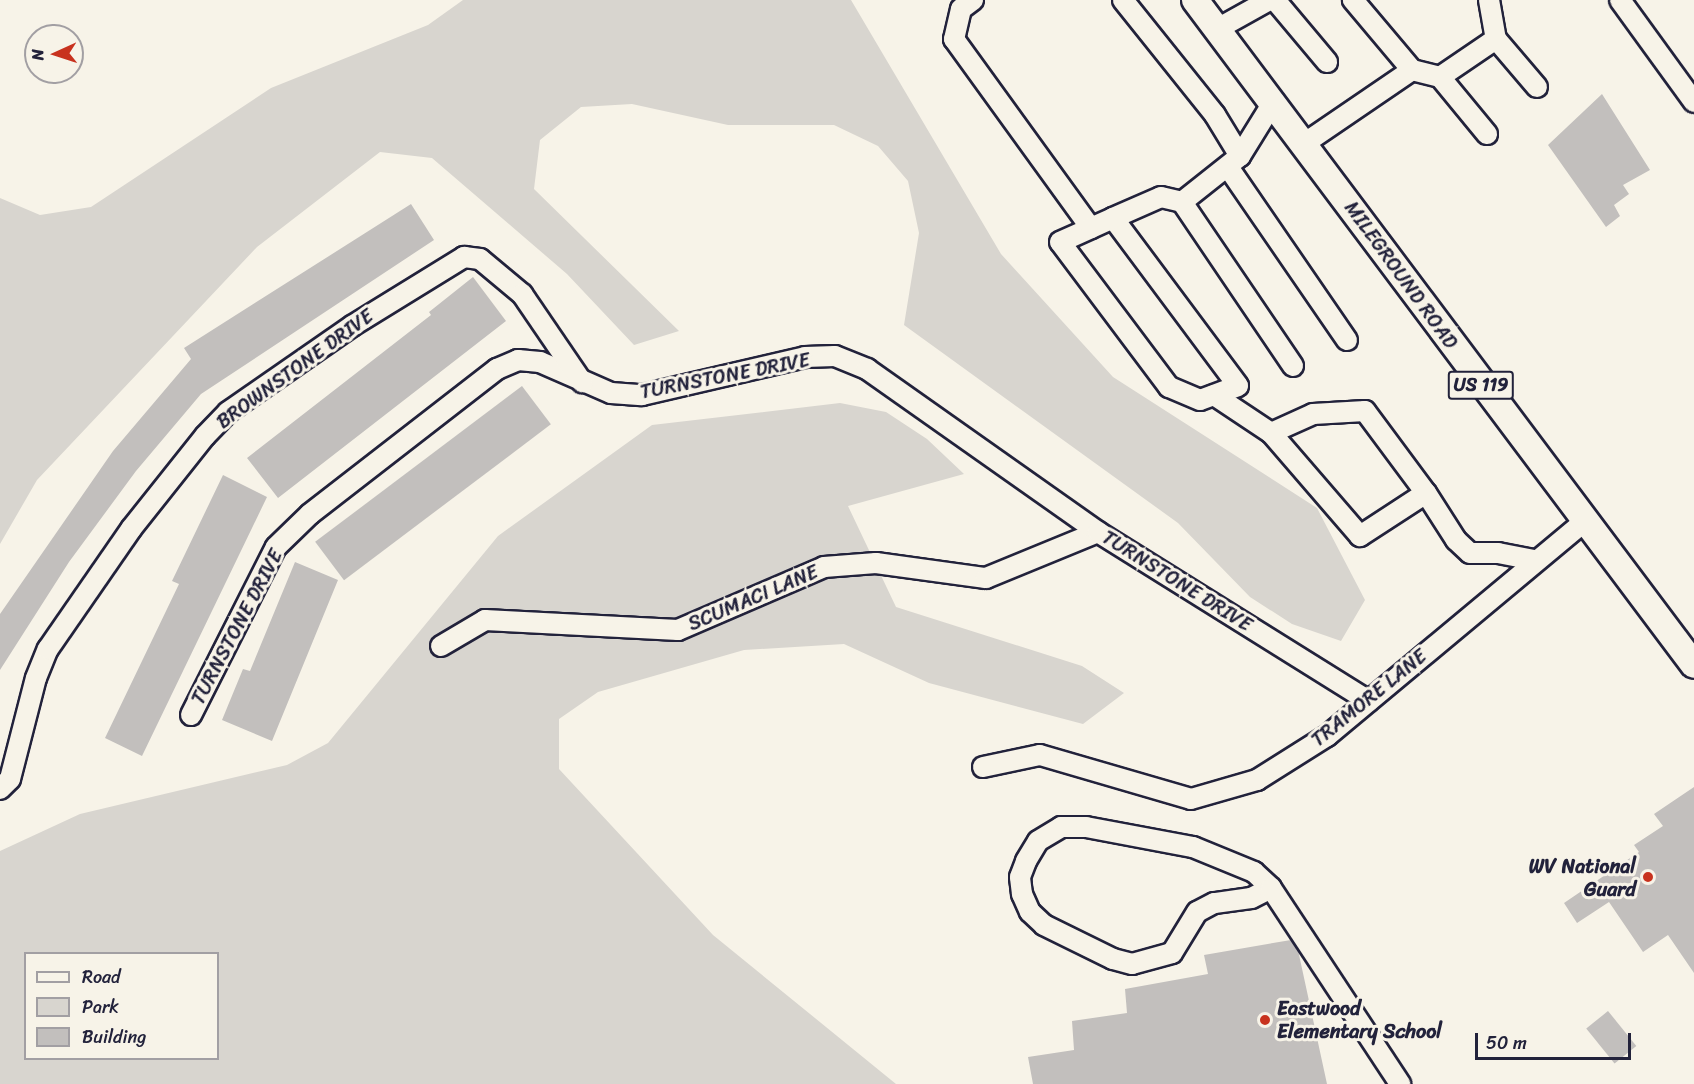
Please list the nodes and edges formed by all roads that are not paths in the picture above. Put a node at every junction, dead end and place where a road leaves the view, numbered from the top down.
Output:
1 (1123, 0) edge
2 (1195, 0) edge
3 (1269, 0) edge
4 (1275, 0) edge
5 (1353, 0) edge
6 (1489, 0) edge
7 (1620, 0) edge
8 (963, 3) edge
9 (1219, 28) junction
10 (1496, 39) junction
11 (1327, 62) dead end
12 (1412, 70) junction
13 (1440, 77) junction
14 (1537, 87) dead end
15 (1274, 101) junction
16 (1694, 102) edge
17 (1487, 134) dead end
18 (1305, 142) junction
19 (1234, 162) junction
20 (1182, 202) junction
21 (1113, 218) junction
22 (1090, 228) junction
23 (1347, 340) dead end
24 (1293, 366) dead end
25 (584, 384) junction
26 (1214, 395) junction
27 (1271, 433) junction
28 (1426, 492) junction
29 (1586, 521) junction
30 (1098, 532) junction
31 (1535, 560) junction
32 (441, 646) dead end
33 (1694, 665) edge
34 (1368, 701) junction
35 (191, 716) dead end
36 (983, 767) dead end
37 (0, 789) edge
38 (1271, 888) junction
39 (1400, 1084) edge

1 - 19 street
2 - 9 main road, MILEGROUND ROAD / US 119
3 - 9 street
4 - 11 street
5 - 12 street
6 - 10 street
7 - 16 street
8 - 22 street
9 - 15 main road, MILEGROUND ROAD / US 119
10 - 13 street
10 - 14 street
12 - 13 street
12 - 18 street
13 - 17 street
15 - 18 main road, MILEGROUND ROAD / US 119
15 - 19 street
18 - 29 main road, MILEGROUND ROAD / US 119
19 - 20 street
19 - 23 street
20 - 21 street
20 - 24 street
21 - 22 street
21 - 26 street
22 - 26 street
25 - 30 street, TURNSTONE DRIVE
25 - 35 street, TURNSTONE DRIVE
25 - 37 street, BROWNSTONE DRIVE
26 - 27 street
27 - 28 street
27 - 28 street
28 - 31 street
29 - 31 street, TRAMORE LANE
29 - 33 main road, MILEGROUND ROAD / US 119
30 - 32 street, SCUMACI LANE
30 - 34 street, TURNSTONE DRIVE
31 - 34 street, TRAMORE LANE
34 - 36 street, TRAMORE LANE
38 - 38 street
38 - 39 street

